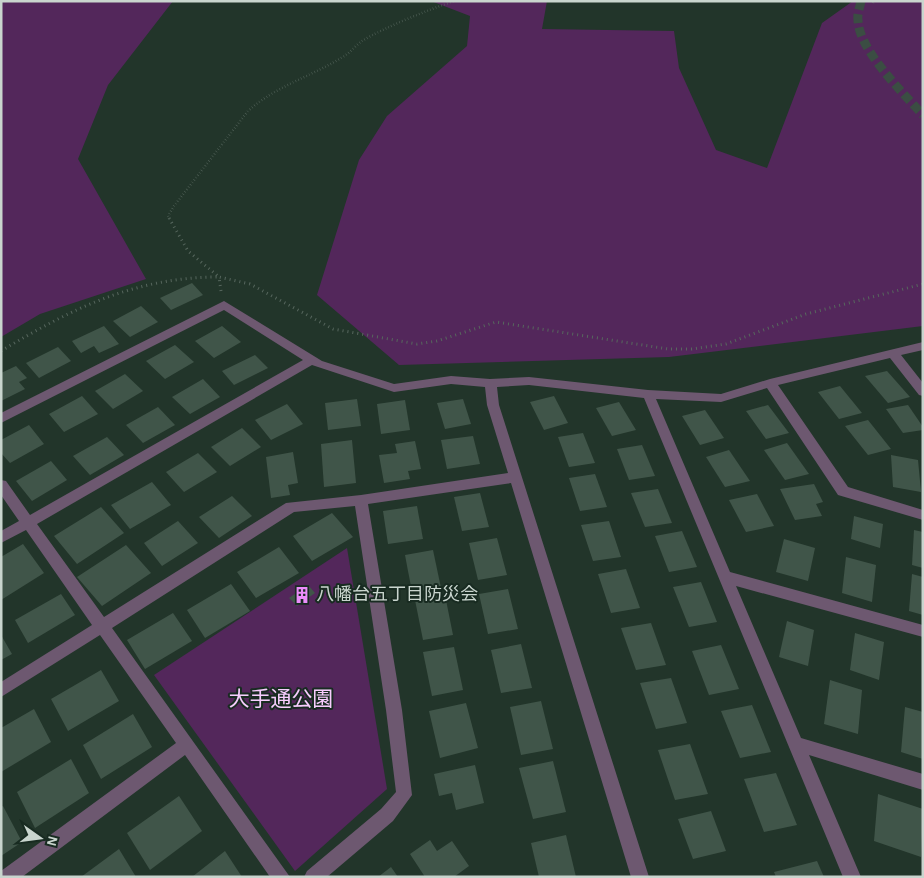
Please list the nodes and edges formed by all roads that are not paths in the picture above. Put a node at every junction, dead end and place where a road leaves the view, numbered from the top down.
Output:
1 (923, 346) edge
2 (893, 354) junction
3 (312, 360) junction
4 (490, 383) junction
5 (770, 383) junction
6 (923, 392) edge
7 (648, 394) junction
8 (1, 419) edge
9 (517, 477) junction
10 (1, 485) edge
11 (361, 500) junction
12 (923, 515) edge
13 (28, 523) junction
14 (1, 538) edge
15 (726, 577) junction
16 (101, 625) junction
17 (923, 632) edge
18 (1, 690) edge
19 (796, 744) junction
20 (186, 745) junction
21 (923, 782) edge
22 (7, 877) edge
23 (281, 877) edge
24 (314, 877) edge
25 (640, 877) edge
26 (852, 877) edge

1 - 2 street
2 - 5 street
2 - 6 street
3 - 4 street
3 - 8 street
3 - 13 street
4 - 7 street
4 - 9 street
5 - 7 street
5 - 12 street
7 - 15 street
9 - 11 street
9 - 25 street
10 - 13 street
11 - 16 street
11 - 24 street
13 - 14 street
13 - 16 street
15 - 17 street
15 - 19 street
16 - 18 street
16 - 20 street
19 - 21 street
19 - 26 street
20 - 22 street
20 - 23 street

